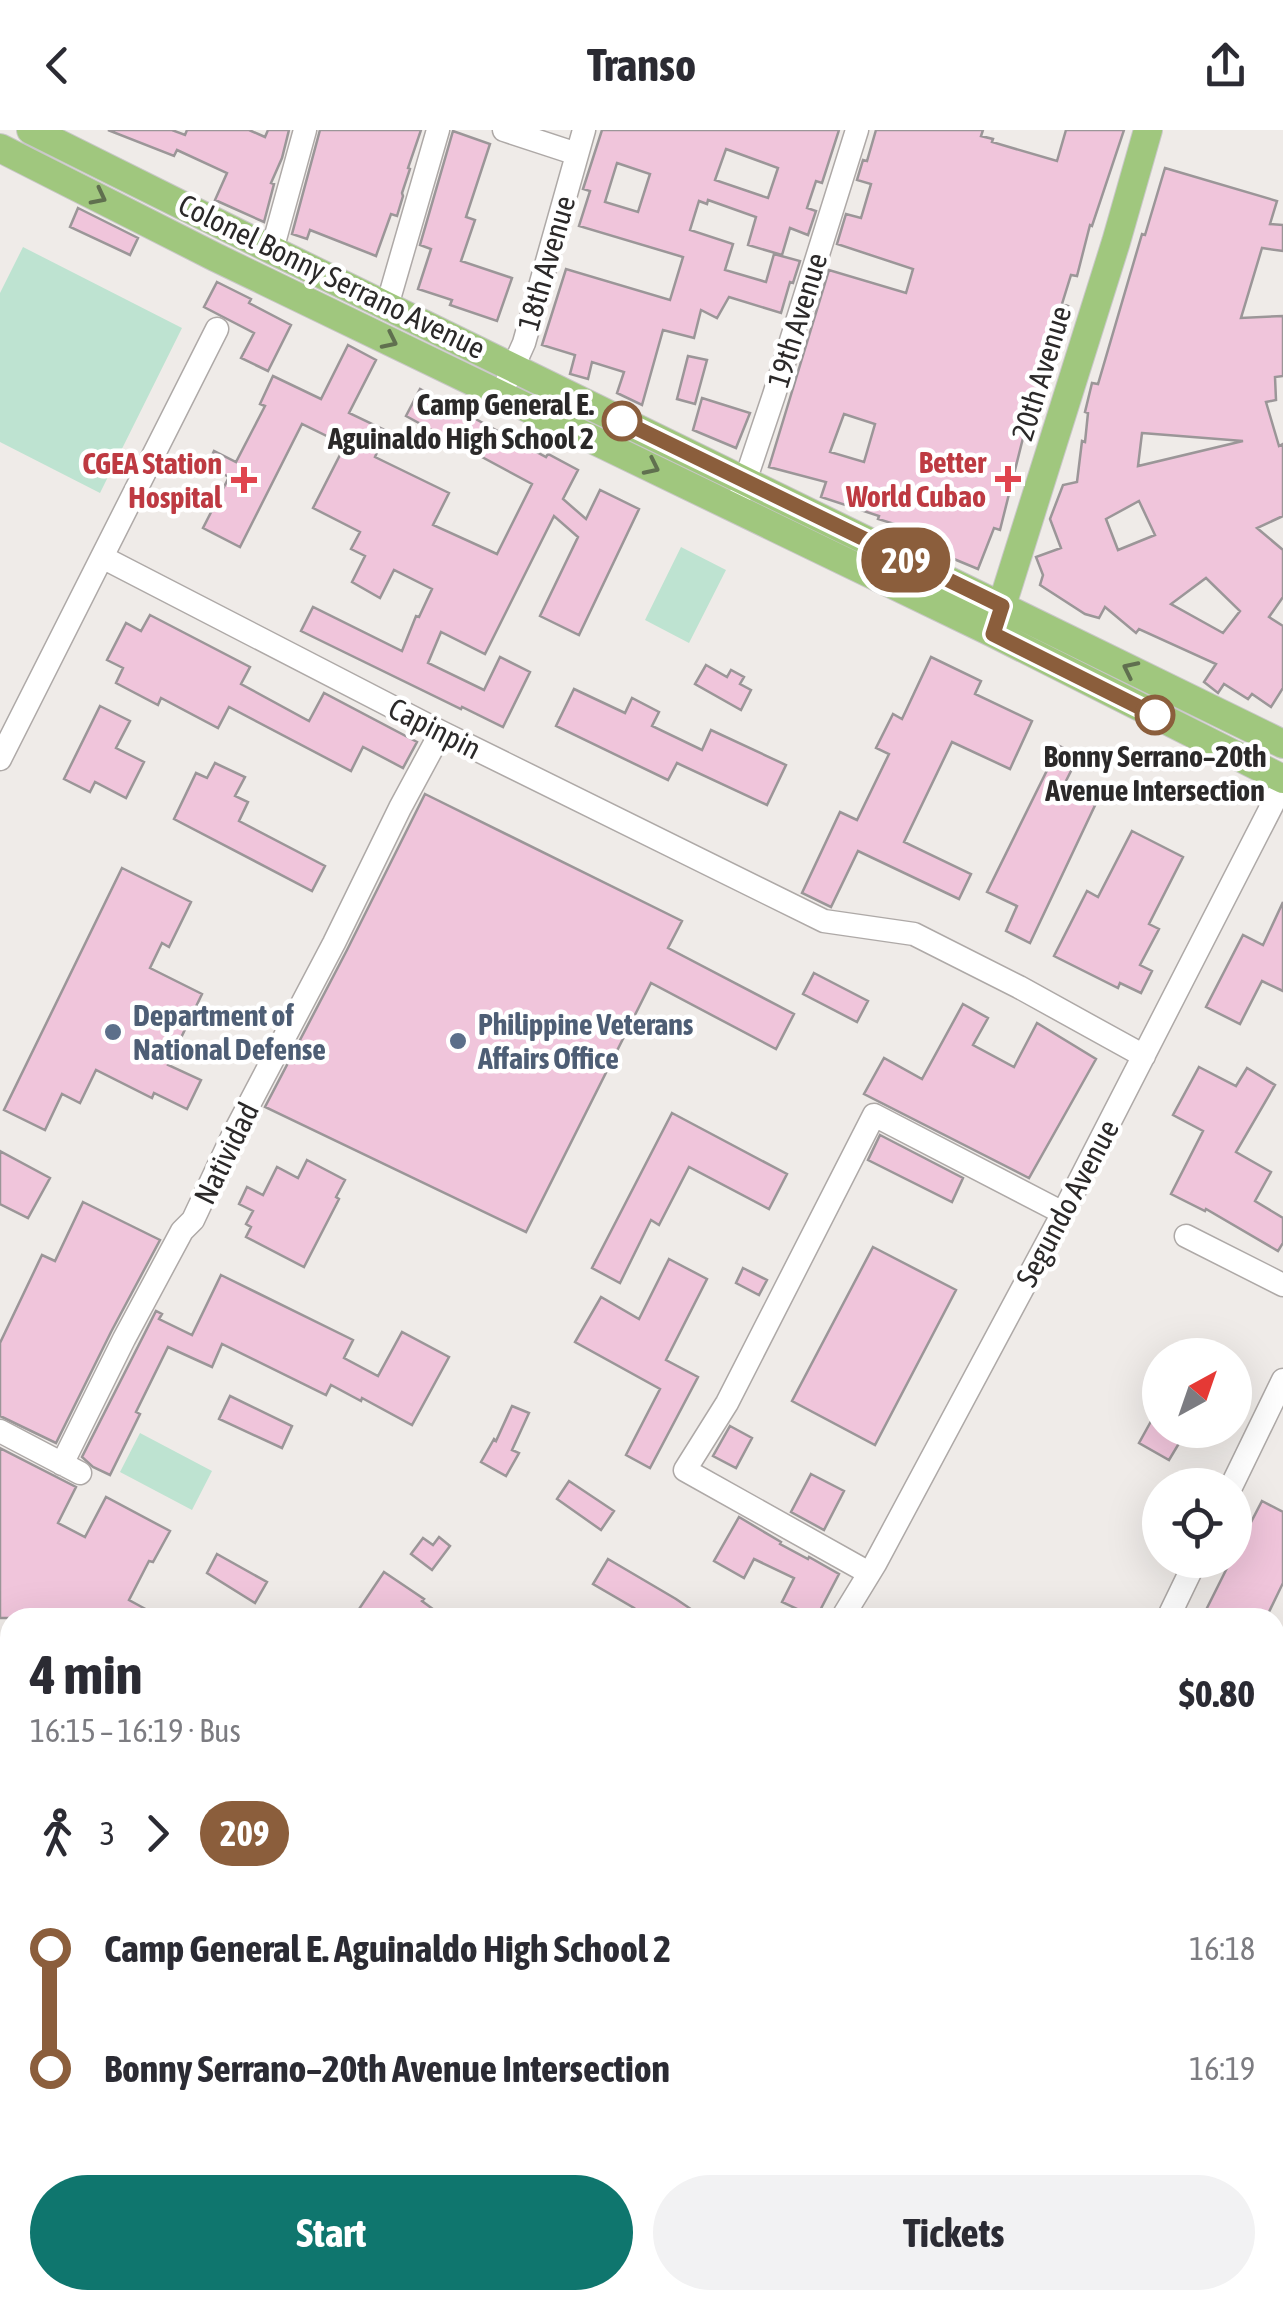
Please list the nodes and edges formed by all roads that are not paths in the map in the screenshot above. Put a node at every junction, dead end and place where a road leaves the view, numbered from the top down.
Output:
1 (31, 130) edge
2 (304, 130) edge
3 (438, 130) edge
4 (504, 130) edge
5 (584, 130) edge
6 (857, 130) edge
7 (1148, 130) edge
8 (11, 153) edge
9 (577, 154) junction
10 (272, 250) junction
11 (387, 306) junction
12 (217, 329) dead end
13 (514, 367) junction
14 (501, 394) junction
15 (740, 495) junction
16 (102, 557) junction
17 (1002, 606) junction
18 (993, 634) junction
19 (441, 732) junction
20 (1283, 744) edge
21 (0, 760) edge
22 (1283, 781) edge
23 (1261, 827) junction
24 (1283, 838) edge
25 (1144, 1056) junction
26 (1063, 1214) junction
27 (1186, 1236) dead end
28 (1283, 1286) edge
29 (1283, 1380) edge
30 (0, 1431) edge
31 (1240, 1468) edge
32 (869, 1573) junction
33 (1187, 1578) edge
34 (848, 1608) edge
35 (1173, 1608) edge

1 - 10 main road, Colonel Bonny Serrano Avenue
2 - 10 street
3 - 11 street
4 - 9 street
5 - 9 street, 18th Avenue
6 - 15 street, 19th Avenue
7 - 17 main road, 20th Avenue
8 -> 14 main road, Colonel Bonny Serrano Avenue
9 - 13 street, 18th Avenue
10 - 11 main road, Colonel Bonny Serrano Avenue
11 - 13 main road, Colonel Bonny Serrano Avenue
12 - 16 street
13 - 14 street, 18th Avenue
13 - 15 main road, Colonel Bonny Serrano Avenue
14 -> 15 main road, Colonel Bonny Serrano Avenue
15 - 17 main road, Colonel Bonny Serrano Avenue
15 - 18 main road, Colonel Bonny Serrano Avenue
16 - 19 street, Capinpin
16 - 21 street
17 - 18 main road, 20th Avenue
20 -> 17 main road, Colonel Bonny Serrano Avenue
18 - 22 main road, Colonel Bonny Serrano Avenue
19 - 25 street, Capinpin
19 - 30 street, Natividad
22 - 23 street, Segundo Avenue
23 - 24 street
23 - 25 street, Segundo Avenue
25 - 26 street, Segundo Avenue
26 - 32 street, Segundo Avenue
26 - 32 street
27 - 28 street
29 - 31 street
32 - 34 street, Segundo Avenue
33 - 35 street

